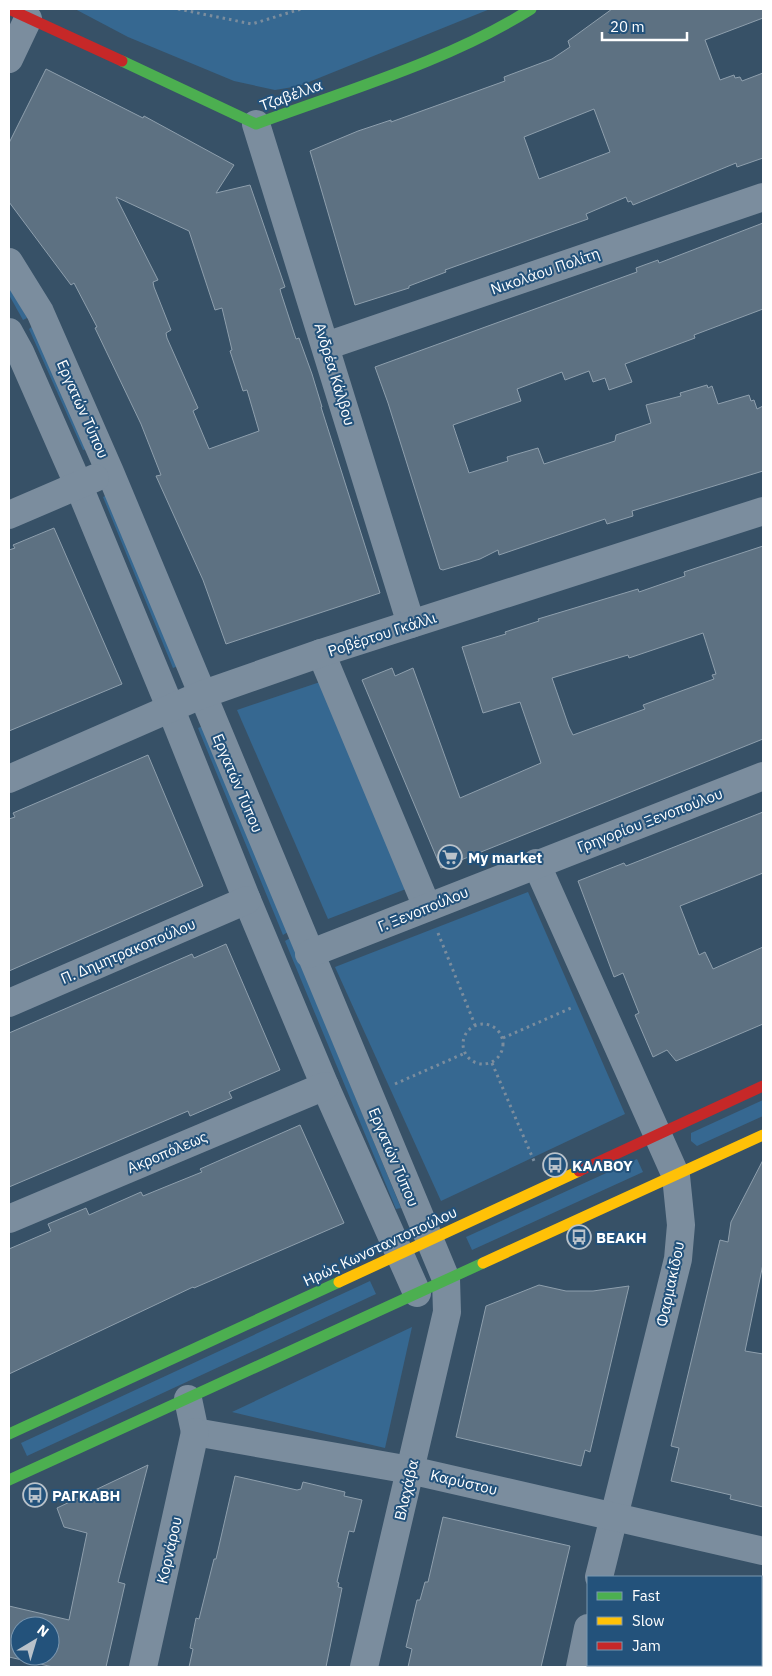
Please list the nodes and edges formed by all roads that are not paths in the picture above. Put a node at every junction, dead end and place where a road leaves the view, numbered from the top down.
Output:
1 (531, 9) edge
2 (18, 14) edge
3 (9, 59) edge
4 (256, 124) junction
5 (763, 197) edge
6 (9, 262) edge
7 (9, 332) edge
8 (326, 346) junction
9 (110, 472) junction
10 (78, 484) junction
11 (763, 511) edge
12 (9, 514) edge
13 (411, 624) junction
14 (322, 653) junction
15 (201, 695) junction
16 (170, 707) junction
17 (763, 776) edge
18 (9, 779) edge
19 (536, 863) junction
20 (246, 900) junction
21 (427, 907) junction
22 (310, 954) junction
23 (9, 1003) edge
24 (325, 1086) junction
25 (763, 1086) edge
26 (763, 1135) edge
27 (656, 1136) junction
28 (676, 1176) junction
29 (9, 1219) edge
30 (428, 1240) junction
31 (400, 1253) junction
32 (446, 1280) junction
33 (417, 1293) junction
34 (447, 1312) joint
35 (188, 1400) junction
36 (196, 1432) junction
37 (9, 1434) edge
38 (410, 1470) junction
39 (9, 1480) edge
40 (613, 1516) junction
41 (763, 1551) edge
42 (599, 1576) edge
43 (587, 1633) edge
44 (143, 1667) edge
45 (364, 1667) edge
46 (580, 1667) edge

1 - 4 street, Τζαβέλλα
2 - 3 street
2 - 4 street, Τζαβέλλα
4 - 8 street, Ανδρέα Κάλβου
5 - 8 street, Νικολάου Πολίτη
6 - 9 street, Εργατών Τύπου
7 - 10 street
8 - 13 street, Ανδρέα Κάλβου
9 - 10 street
9 - 15 street, Εργατών Τύπου
10 - 12 street
10 - 16 street
11 - 13 street, Ροβέρτου Γκάλλι
13 - 14 street, Ροβέρτου Γκάλλι
14 - 15 street, Ροβέρτου Γκάλλι
14 - 21 street
15 - 16 street, Ροβέρτου Γκάλλι
15 - 22 street, Εργατών Τύπου
16 - 18 street, Ροβέρτου Γκάλλι
16 - 20 street
17 - 19 street, Γρηγορίου Ξενοπούλου
19 - 21 street, Γ. Ξενοπούλου
19 - 27 street, Φαρμακίδου
20 - 23 street, Π. Δημητρακοπούλου
20 - 24 street
21 - 22 street, Γ. Ξενοπούλου
22 - 30 street, Εργατών Τύπου
24 - 29 street, Ακροπόλεως
24 - 31 street
25 - 27 street, Ηρώς Κωνσταντοπούλου
26 - 28 street
27 - 28 street, Φαρμακίδου
27 - 30 street, Ηρώς Κωνσταντοπούλου
28 - 32 street
28 - 40 street, Φαρμακίδου
30 - 31 street, Ηρώς Κωνσταντοπούλου
30 - 32 street, Εργατών Τύπου
31 - 33 street
31 - 37 street, Ηρώς Κωνσταντοπούλου
32 - 33 street
32 - 34 street, Εργατών Τύπου
33 - 35 street
34 - 38 street, Βλαχάβα
35 - 36 street
35 - 39 street
36 - 38 street, Καρύστου
36 - 44 street, Κορνάρου
38 - 40 street, Καρύστου
38 - 45 street, Βλαχάβα
40 - 41 street, Καρύστου
40 - 42 street, Φαρμακίδου
43 - 46 street

